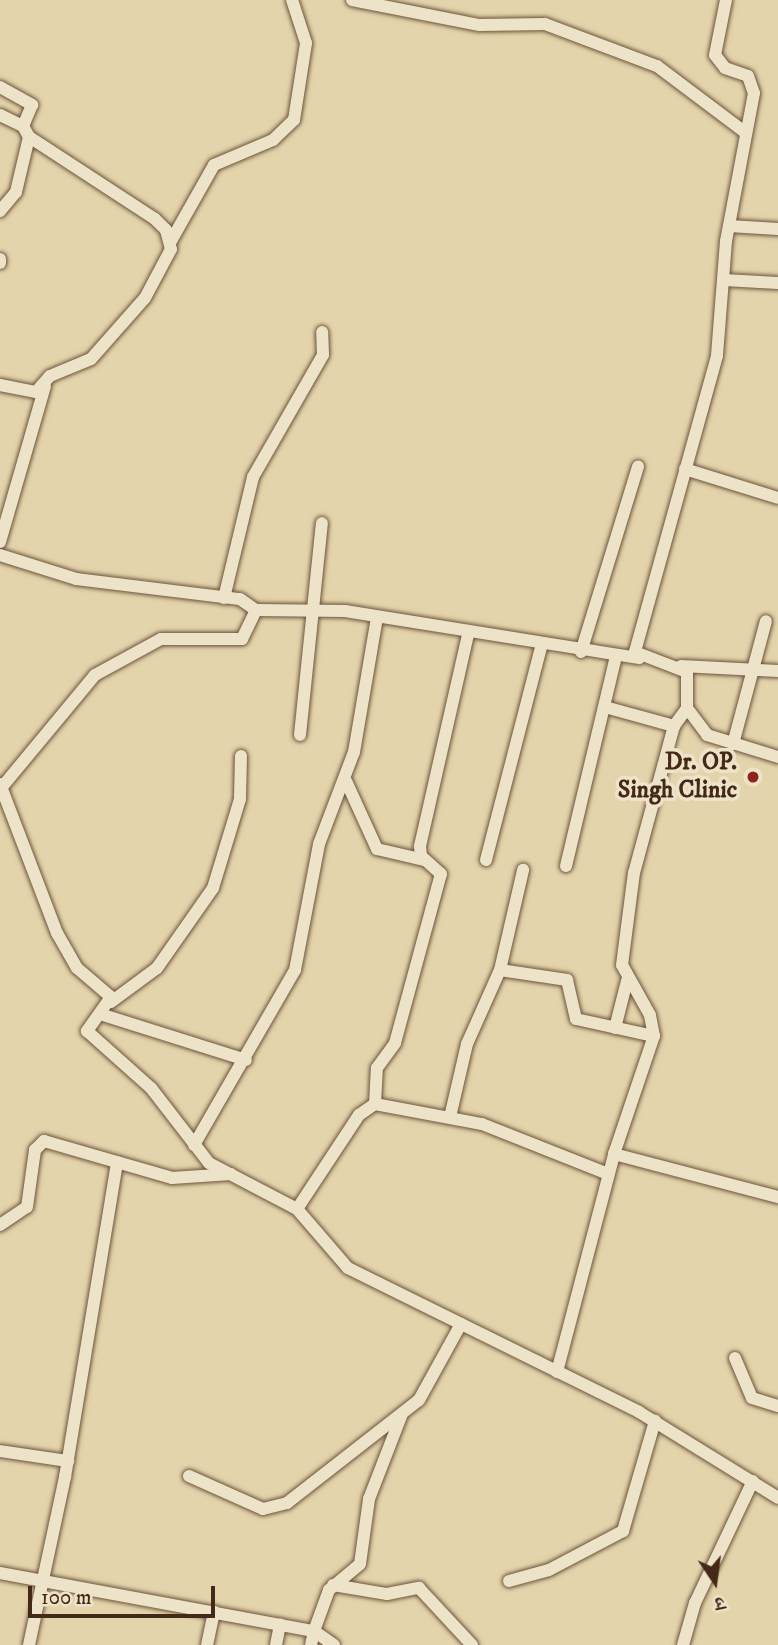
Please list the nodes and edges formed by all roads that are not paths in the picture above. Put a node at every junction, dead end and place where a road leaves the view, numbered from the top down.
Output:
1 (292, 0) edge
2 (352, 0) edge
3 (726, 0) edge
4 (0, 87) edge
5 (0, 116) edge
6 (26, 132) junction
7 (746, 133) junction
8 (0, 211) edge
9 (729, 226) junction
10 (778, 229) edge
11 (171, 241) junction
12 (723, 280) junction
13 (778, 283) edge
14 (322, 332) dead end
15 (0, 386) edge
16 (45, 386) junction
17 (638, 467) dead end
18 (685, 469) junction
19 (778, 498) edge
20 (322, 523) dead end
21 (0, 542) edge
22 (0, 555) edge
23 (224, 598) junction
24 (256, 610) junction
25 (312, 610) junction
26 (377, 617) junction
27 (766, 621) dead end
28 (468, 634) junction
29 (541, 647) junction
30 (581, 652) junction
31 (617, 656) junction
32 (639, 658) junction
33 (681, 666) junction
34 (753, 668) junction
35 (778, 671) edge
36 (605, 707) junction
37 (687, 708) junction
38 (674, 726) junction
39 (300, 735) dead end
40 (733, 744) junction
41 (241, 756) dead end
42 (778, 757) edge
43 (346, 782) junction
44 (1, 785) edge
45 (424, 860) junction
46 (486, 860) dead end
47 (566, 866) dead end
48 (523, 870) dead end
49 (500, 970) junction
50 (627, 981) junction
51 (111, 1002) junction
52 (100, 1014) junction
53 (615, 1028) junction
54 (654, 1036) junction
55 (246, 1060) junction
56 (375, 1104) junction
57 (450, 1117) junction
58 (194, 1145) junction
59 (614, 1154) junction
60 (117, 1162) junction
61 (231, 1174) junction
62 (608, 1174) junction
63 (778, 1197) edge
64 (297, 1209) junction
65 (0, 1225) edge
66 (461, 1324) junction
67 (735, 1358) dead end
68 (556, 1372) junction
69 (778, 1406) edge
70 (402, 1414) junction
71 (655, 1421) junction
72 (0, 1451) edge
73 (68, 1461) junction
74 (189, 1476) dead end
75 (753, 1481) junction
76 (778, 1498) edge
77 (0, 1573) edge
78 (44, 1581) junction
79 (509, 1581) dead end
80 (333, 1585) junction
81 (214, 1612) junction
82 (280, 1624) junction
83 (314, 1631) junction
84 (29, 1645) edge
85 (207, 1645) edge
86 (276, 1645) edge
87 (311, 1645) edge
88 (334, 1645) edge
89 (472, 1645) edge
90 (683, 1645) edge

1 - 11 street
2 - 7 street
3 - 7 street
4 - 6 street
5 - 6 street
6 - 8 street
6 - 11 street
7 - 9 street
9 - 10 street
9 - 12 street
11 - 16 street
12 - 13 street
12 - 18 street
14 - 23 street
15 - 16 street
16 - 21 street
17 - 30 street
18 - 19 street
18 - 32 street
20 - 25 street
22 - 23 street
23 - 24 street
24 - 25 street
24 - 44 street
25 - 26 street
25 - 39 street
26 - 28 street
26 - 43 street
27 - 34 street
28 - 29 street
28 - 45 street
29 - 30 street
29 - 46 street
30 - 31 street
31 - 32 street
31 - 36 street
32 - 33 street
33 - 34 street
33 - 37 street
34 - 35 street
34 - 40 street
36 - 38 street
36 - 47 street
37 - 38 street
37 - 40 street
38 - 50 street
40 - 42 street
41 - 51 street
43 - 45 street
43 - 55 street
44 - 51 street
45 - 56 street
48 - 49 street
49 - 53 street
49 - 57 street
50 - 53 street
50 - 54 street
51 - 52 street
52 - 55 street
52 - 58 street
53 - 54 street
54 - 59 street
55 - 58 street
56 - 57 street
56 - 64 street
57 - 62 street
58 - 61 street
59 - 62 street
59 - 63 street
60 - 61 street
60 - 65 street
60 - 73 street
61 - 64 street
62 - 68 street
64 - 66 street
66 - 68 street
66 - 70 street
67 - 69 street
68 - 71 street
70 - 74 street
70 - 80 street
71 - 75 street
71 - 79 street
72 - 73 street
73 - 78 street
75 - 76 street
75 - 90 street
77 - 78 street
78 - 81 street
78 - 84 street
80 - 83 street
80 - 89 street
81 - 82 street
81 - 85 street
82 - 83 street
82 - 86 street
83 - 87 street
83 - 88 street

